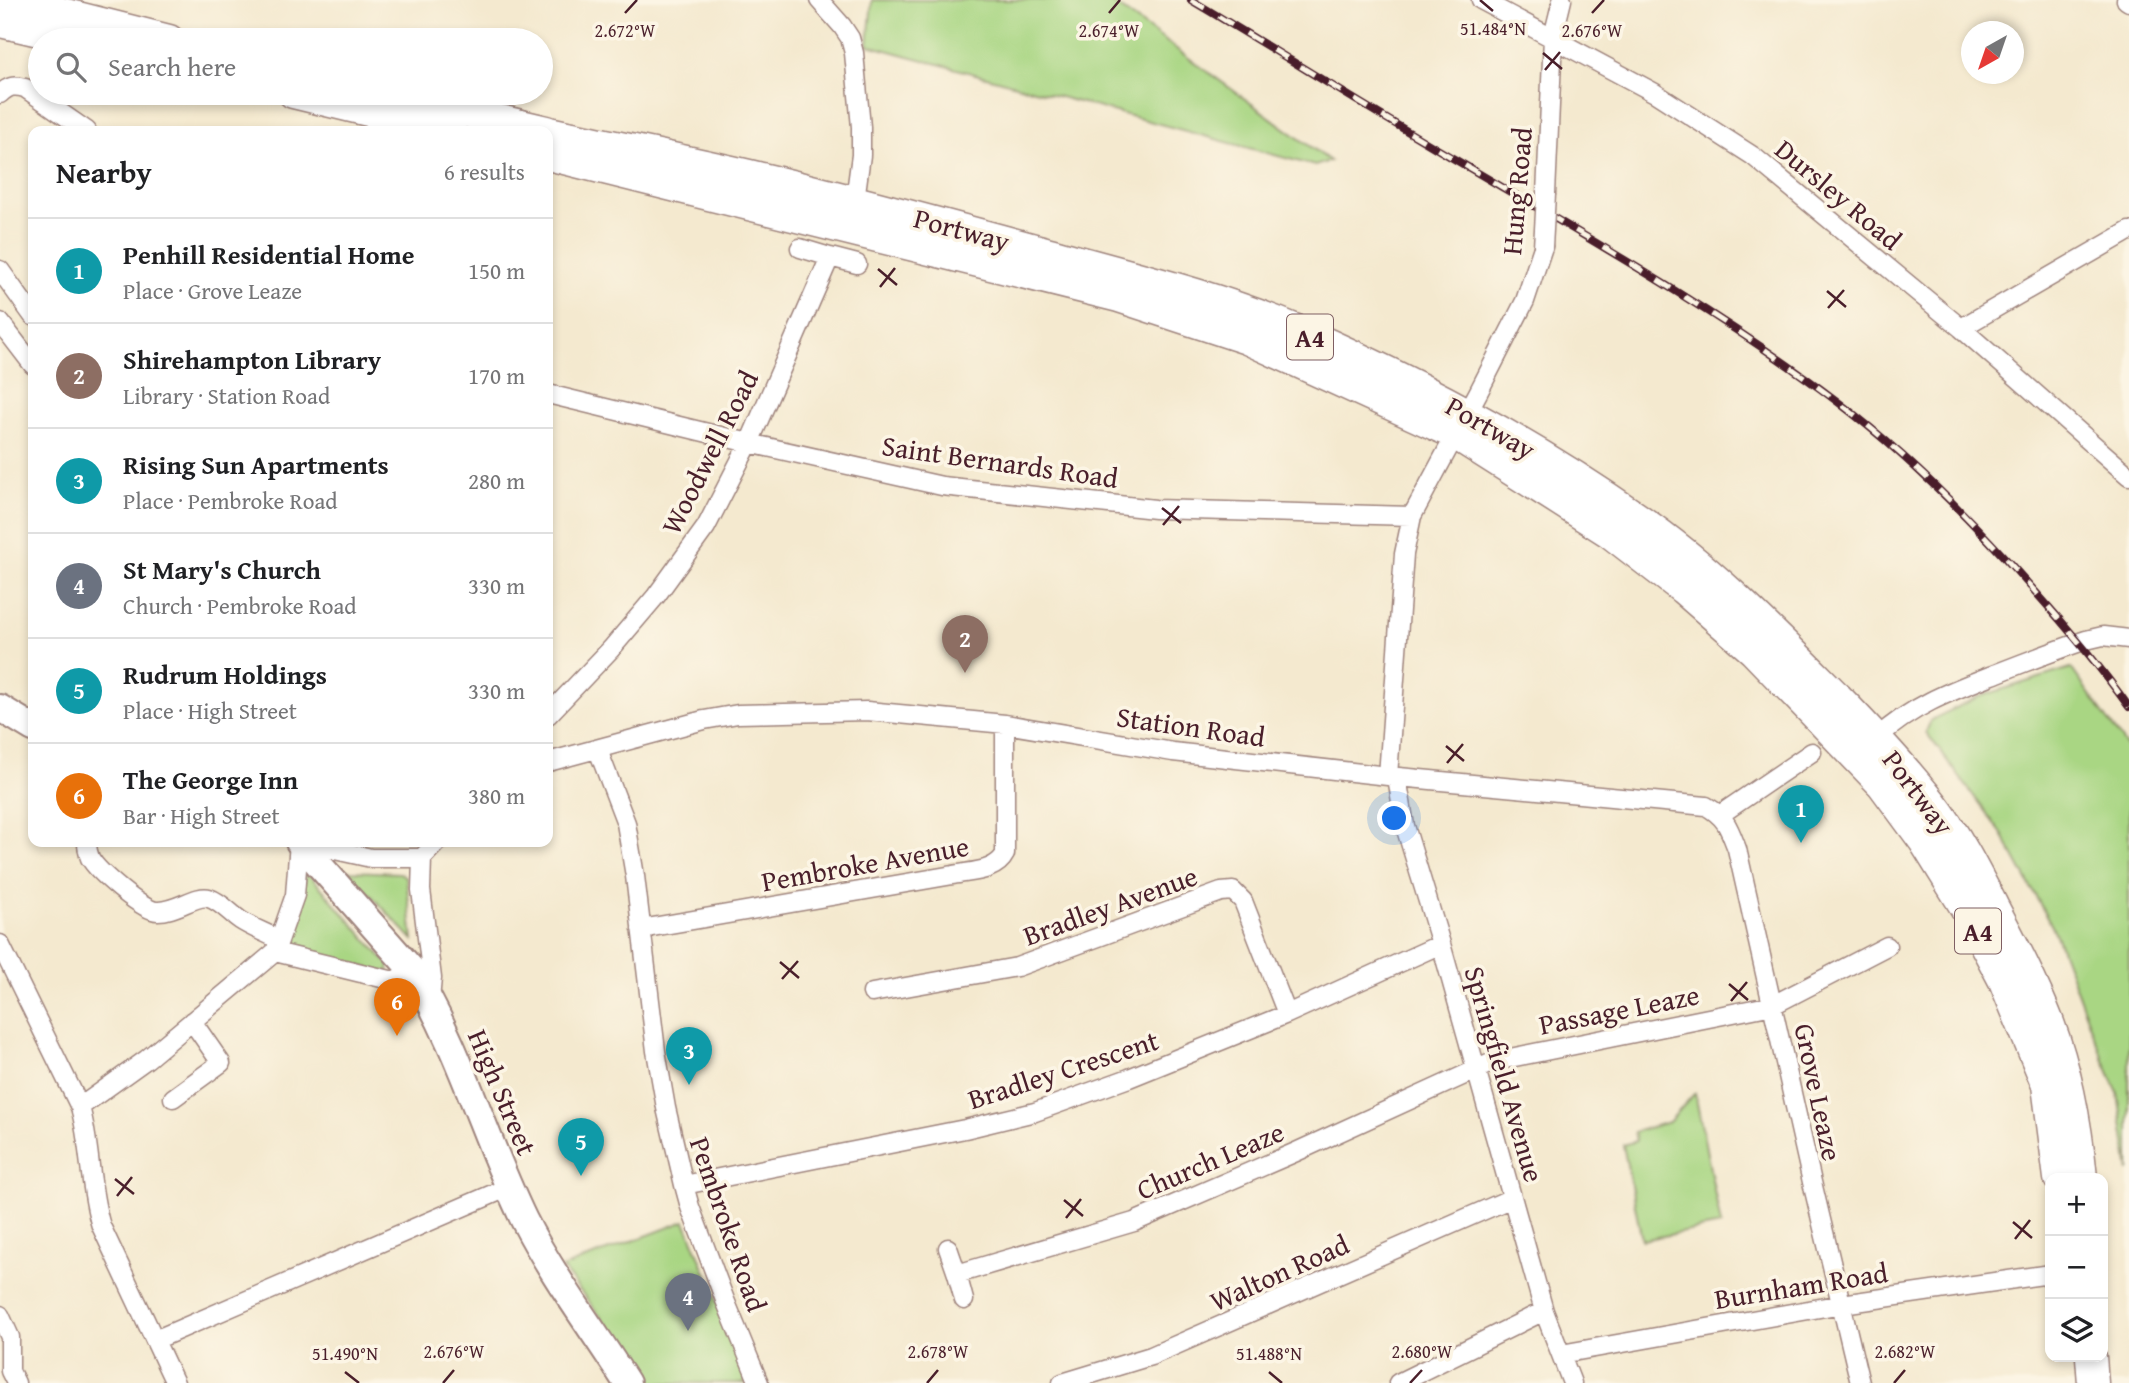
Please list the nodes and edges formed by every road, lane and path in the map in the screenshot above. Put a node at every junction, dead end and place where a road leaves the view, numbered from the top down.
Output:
1 (10, 0) edge
2 (819, 0) edge
3 (1481, 0) edge
4 (1562, 0) edge
5 (0, 22) edge
6 (121, 28) edge
7 (28, 29) edge
8 (1553, 37) junction
9 (28, 90) edge
10 (0, 94) edge
11 (50, 105) edge
12 (343, 105) edge
13 (435, 105) edge
14 (81, 126) edge
15 (430, 126) edge
16 (526, 126) edge
17 (553, 132) edge
18 (553, 156) edge
19 (855, 200) junction
20 (2129, 231) edge
21 (800, 248) dead end
22 (830, 257) junction
23 (857, 264) dead end
24 (0, 270) edge
25 (28, 309) edge
26 (0, 322) edge
27 (1961, 328) junction
28 (28, 358) edge
29 (553, 395) edge
30 (1461, 423) junction
31 (748, 443) junction
32 (2129, 476) edge
33 (1412, 516) junction
34 (2129, 639) edge
35 (0, 708) edge
36 (553, 710) edge
37 (1005, 724) junction
38 (28, 725) edge
39 (1877, 738) junction
40 (598, 750) junction
41 (1812, 752) dead end
42 (553, 761) edge
43 (1393, 776) junction
44 (1721, 814) junction
45 (88, 847) edge
46 (299, 847) edge
47 (303, 847) edge
48 (322, 847) edge
49 (432, 847) edge
50 (422, 858) junction
51 (641, 929) junction
52 (0, 944) edge
53 (1441, 944) junction
54 (277, 946) junction
55 (1887, 946) dead end
56 (412, 970) junction
57 (872, 993) dead end
58 (430, 1000) junction
59 (1773, 1005) junction
60 (1287, 1014) junction
61 (192, 1021) junction
62 (1475, 1069) junction
63 (173, 1098) dead end
64 (80, 1107) junction
65 (2058, 1173) edge
66 (2082, 1173) edge
67 (684, 1185) junction
68 (509, 1187) junction
69 (1512, 1198) junction
70 (948, 1248) dead end
71 (957, 1274) junction
72 (2045, 1275) edge
73 (964, 1300) dead end
74 (1842, 1304) junction
75 (1545, 1311) junction
76 (0, 1315) edge
77 (155, 1340) junction
78 (1561, 1354) junction
79 (2091, 1362) edge
80 (16, 1383) edge
81 (175, 1383) edge
82 (627, 1383) edge
83 (759, 1383) edge
84 (1062, 1383) edge
85 (1398, 1383) edge
86 (1572, 1383) edge
87 (1860, 1383) edge
88 (2093, 1383) edge

1 - 6 highway
2 - 19 street
3 - 8 street, Dursley Road
4 - 8 street, Hung Road
5 - 7 highway
8 - 27 street, Dursley Road
8 - 30 street, Hung Road, bridge
9 - 10 street
11 - 14 street
12 - 15 highway
13 - 16 highway, Portway / A4
17 - 19 highway, Portway / A4
18 - 30 highway, Portway / A4
19 - 30 highway, Portway / A4
20 - 27 street
21 - 22 street
22 - 23 street
22 - 31 street, Woodwell Road
24 - 25 street
26 - 28 street
27 - 32 street, Dursley Road
29 - 31 street, Saint Bernards Road
30 - 33 street, Hung Road
30 - 39 highway, Portway / A4
30 - 65 highway, Portway / A4
31 - 33 street, Saint Bernards Road
31 - 36 street, Woodwell Road
33 - 43 street, Hung Road
34 - 39 street
35 - 38 main road
37 - 40 street, Station Road
37 - 43 street, Station Road
37 - 51 street, Pembroke Avenue
39 - 66 highway, Portway / A4
40 - 42 street, Station Road
40 - 51 street, Pembroke Road
41 - 44 street
43 - 44 street, Station Road
43 - 53 street, Springfield Avenue
44 - 59 street, Grove Leaze
45 - 54 street
46 - 54 street
47 - 56 main road
48 - 50 street
49 - 50 street
50 - 58 street, High Street
51 - 67 street, Pembroke Road
52 - 64 street
53 - 60 street, Bradley Crescent
53 - 62 street, Springfield Avenue
54 - 56 street
54 - 61 street
55 - 59 street, Passage Leaze
56 - 58 main road
57 - 60 street, Bradley Avenue
58 - 68 main road, High Street
59 - 62 street, Passage Leaze
59 - 74 street, Grove Leaze
60 - 67 street, Bradley Crescent
61 - 63 street
61 - 64 street
62 - 69 street, Springfield Avenue
62 - 71 street, Church Leaze
64 - 77 street
67 - 83 street, Pembroke Road
68 - 77 street
68 - 82 main road, High Street
69 - 75 street, Springfield Avenue
69 - 84 street, Walton Road
70 - 71 street
71 - 73 street
72 - 74 street, Burnham Road
74 - 78 street, Burnham Road
74 - 87 street, Grove Leaze
75 - 78 street, Springfield Avenue
75 - 85 street
76 - 80 street
77 - 81 street
78 - 86 street, Springfield Avenue
79 - 88 highway

